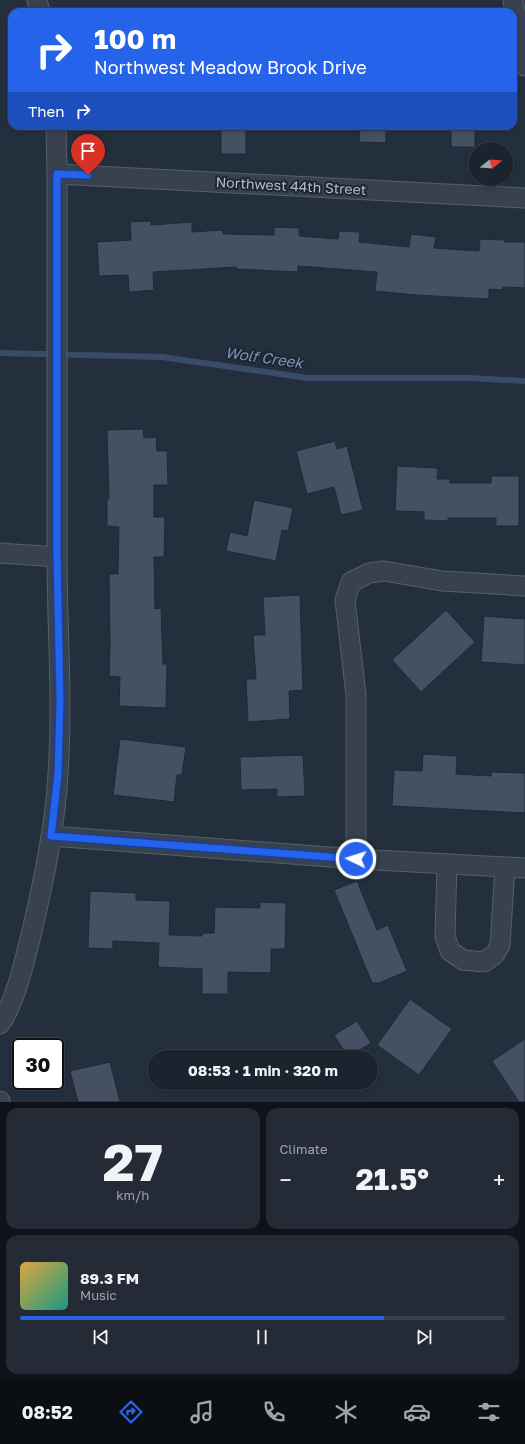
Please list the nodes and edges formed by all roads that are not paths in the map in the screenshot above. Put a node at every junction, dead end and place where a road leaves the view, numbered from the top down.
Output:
1 (517, 22) edge
2 (525, 66) edge
3 (56, 130) edge
4 (57, 174) junction
5 (525, 197) edge
6 (0, 553) edge
7 (57, 557) junction
8 (525, 586) edge
9 (51, 836) junction
10 (356, 859) junction
11 (448, 864) junction
12 (505, 867) junction
13 (525, 868) edge
14 (0, 1024) edge

1 - 2 street
3 - 4 street
4 - 5 street, Northwest 44th Street
4 - 7 street
6 - 7 street
7 - 9 street
8 - 10 street
9 - 10 street
9 - 14 street
10 - 11 street
11 - 12 street
11 - 12 street
12 - 13 street

